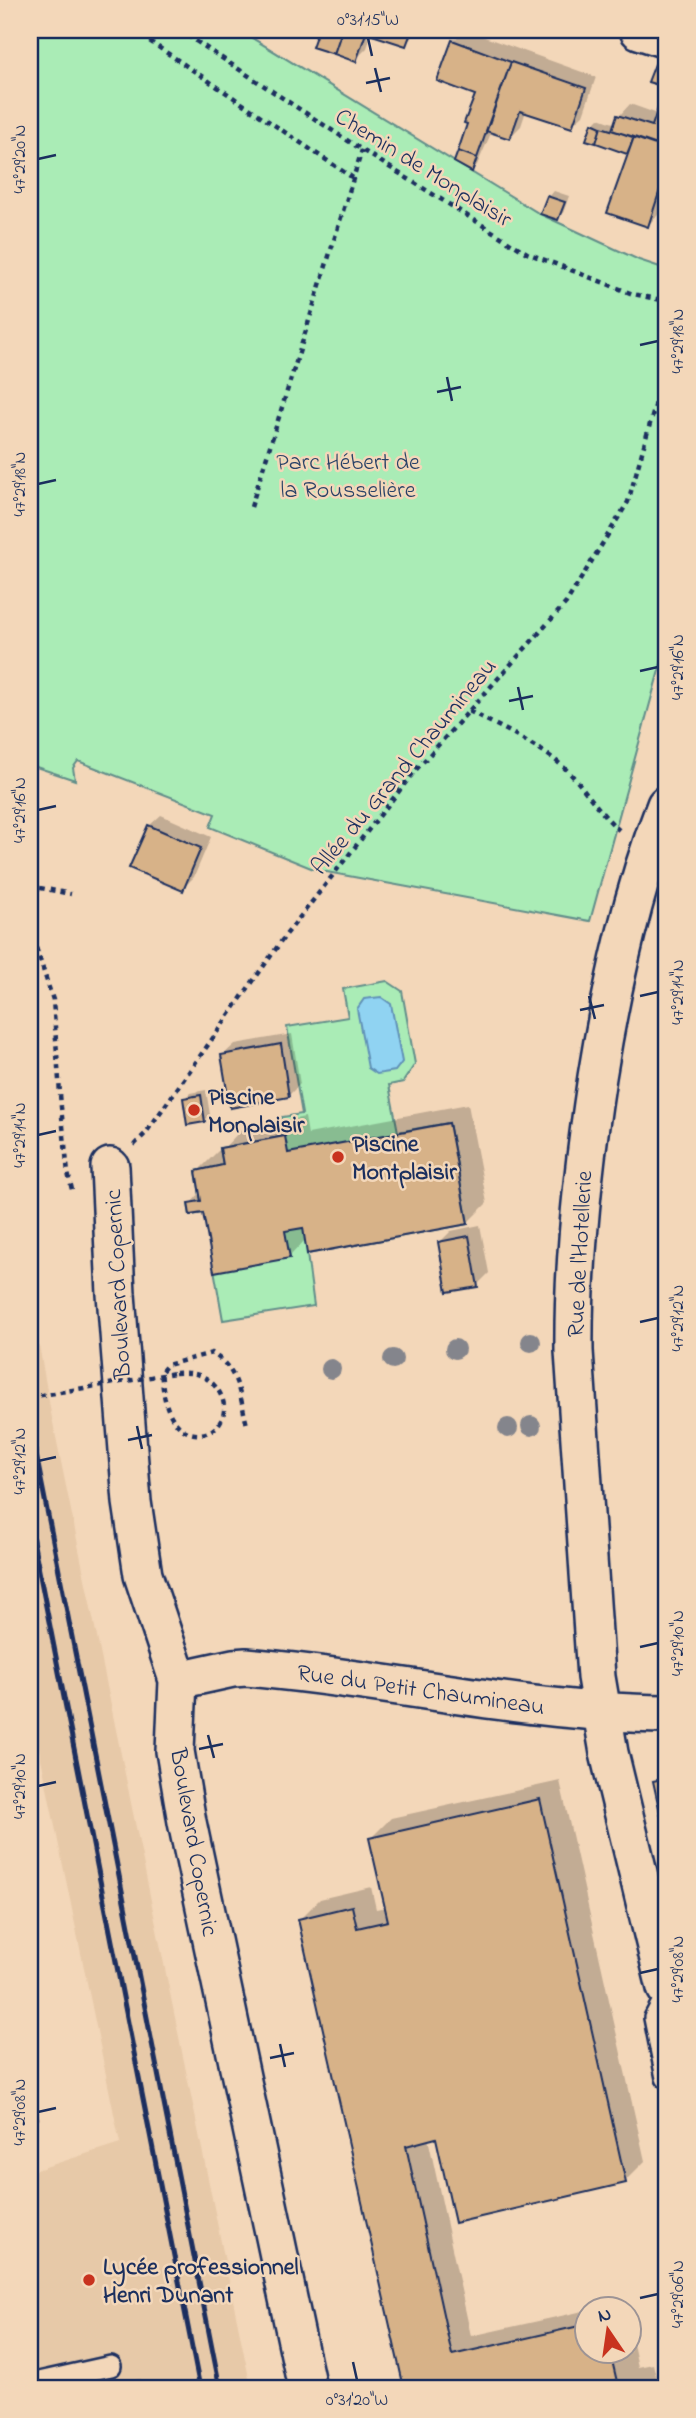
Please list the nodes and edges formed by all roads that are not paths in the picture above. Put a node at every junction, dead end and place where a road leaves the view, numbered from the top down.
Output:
1 (639, 30) edge
2 (666, 30) edge
3 (666, 805) edge
4 (110, 1167) road end
5 (178, 1681) junction
6 (601, 1712) junction
7 (666, 1714) edge
8 (666, 1988) edge
9 (666, 1995) edge
10 (666, 2078) edge
11 (111, 2366) dead end
12 (30, 2384) edge
13 (307, 2388) edge

1 - 2 street
3 - 6 street, Rue de l'Hotellerie
4 - 5 street, Boulevard Copernic
5 - 6 street, Rue du Petit Chaumineau
5 - 13 street, Boulevard Copernic
6 - 7 street, Rue du Petit Chaumineau
6 - 8 street, Rue de l'Hotellerie
9 - 10 lane
11 - 12 lane

